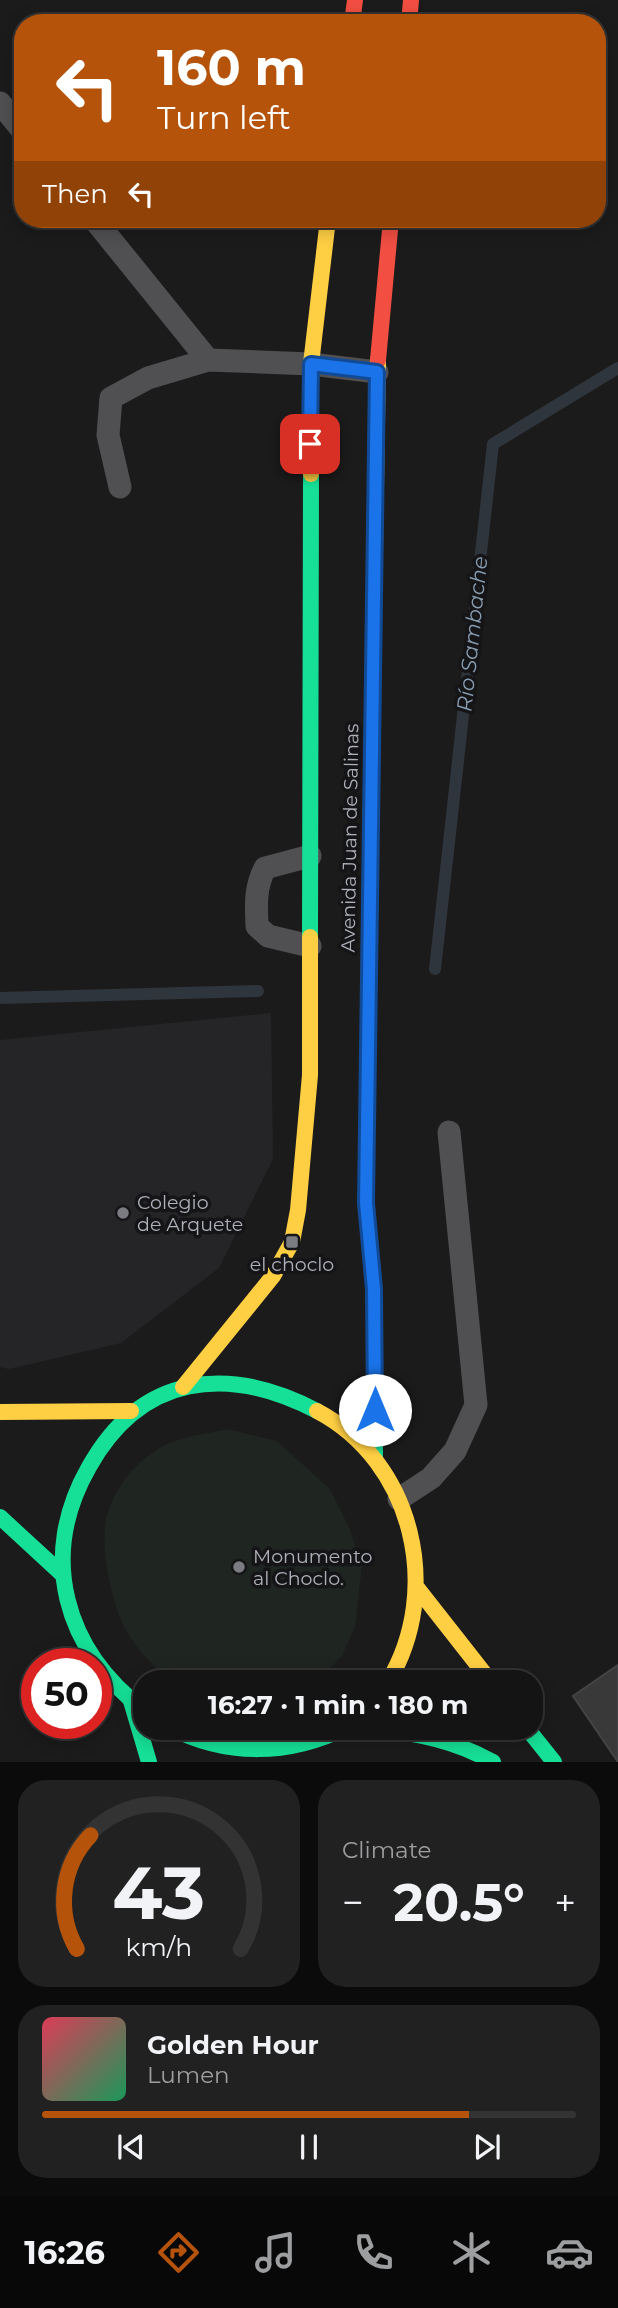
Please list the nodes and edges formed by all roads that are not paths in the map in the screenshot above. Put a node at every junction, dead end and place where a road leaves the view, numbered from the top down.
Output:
1 (0, 103) edge
2 (14, 120) edge
3 (101, 228) edge
4 (327, 228) edge
5 (390, 228) edge
6 (208, 360) junction
7 (311, 364) junction
8 (377, 372) junction
9 (120, 487) dead end
10 (310, 856) junction
11 (310, 946) junction
12 (449, 1132) dead end
13 (183, 1387) junction
14 (131, 1411) junction
15 (0, 1412) edge
16 (375, 1458) junction
17 (399, 1499) junction
18 (0, 1517) edge
19 (62, 1574) junction
20 (418, 1589) junction
21 (394, 1670) edge
22 (482, 1670) edge
23 (131, 1702) joint
24 (204, 1740) edge
25 (323, 1740) edge
26 (448, 1740) edge
27 (536, 1740) edge
28 (277, 1756) edge
29 (149, 1762) edge
30 (493, 1762) edge
31 (554, 1762) edge

1 - 2 lane
3 - 6 lane
4 - 7 main road, Avenida Juan de Salinas
5 - 8 main road, Avenida Juan de Salinas
6 - 7 lane
6 - 9 lane
7 - 8 lane
7 - 10 main road, Avenida Juan de Salinas
8 - 16 main road, Avenida Juan de Salinas
10 - 11 main road, Avenida Juan de Salinas
10 - 11 lane
11 - 13 main road, Avenida Juan de Salinas
12 - 17 lane
13 - 14 main road
13 - 16 main road
14 - 15 main road
14 - 19 main road
16 - 17 main road
17 - 20 main road
18 - 19 main road
19 - 23 main road
20 - 21 main road
20 - 22 main road
23 - 29 main road
24 - 28 main road
25 - 28 main road
26 - 30 main road
27 - 31 main road

